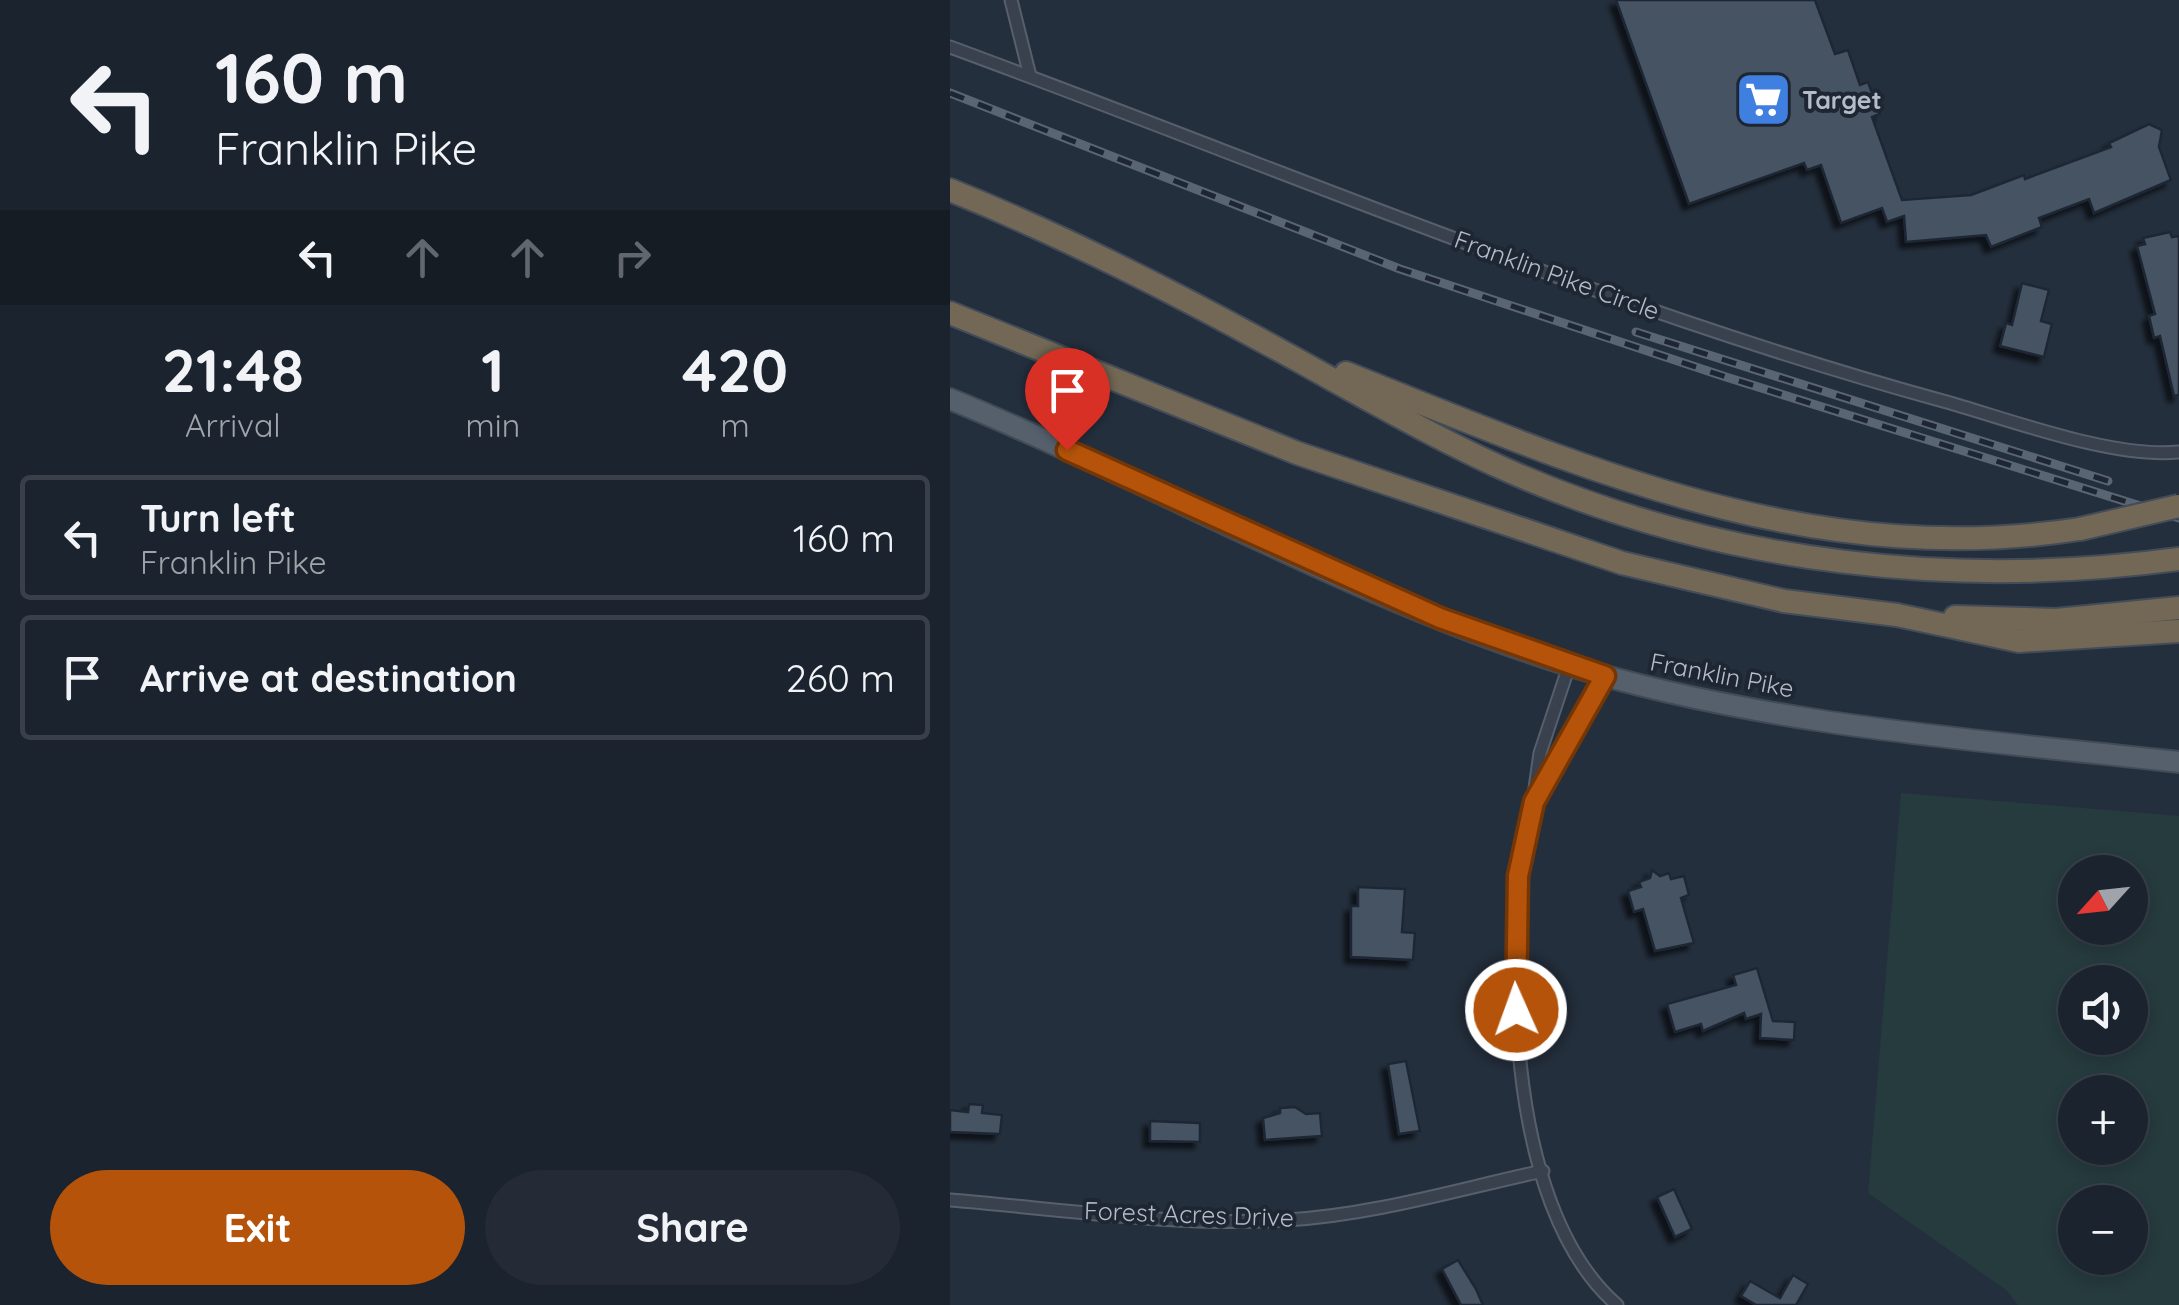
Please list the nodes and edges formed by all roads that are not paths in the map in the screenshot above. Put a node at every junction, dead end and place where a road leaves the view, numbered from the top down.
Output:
1 (1011, 0) edge
2 (950, 47) edge
3 (1030, 76) junction
4 (950, 190) edge
5 (950, 312) edge
6 (1252, 335) junction
7 (950, 400) edge
8 (2179, 452) edge
9 (2179, 506) edge
10 (2179, 559) edge
11 (2179, 608) edge
12 (1897, 616) junction
13 (2179, 631) edge
14 (1569, 666) junction
15 (1605, 676) junction
16 (2179, 762) edge
17 (1534, 802) junction
18 (1543, 1171) junction
19 (950, 1200) edge
20 (1618, 1305) edge

1 - 3 street
2 - 3 street, Franklin Pike Circle
3 - 8 street, Franklin Pike Circle
4 - 6 highway
5 - 12 highway
6 - 9 highway, bridge
6 - 10 highway
7 - 14 main road, Franklin Pike
11 - 12 highway
12 - 13 highway
14 - 15 main road, Franklin Pike
14 - 17 street
15 - 16 main road, Franklin Pike
15 - 17 street
17 - 18 street
18 - 19 street, Forest Acres Drive
18 - 20 street

